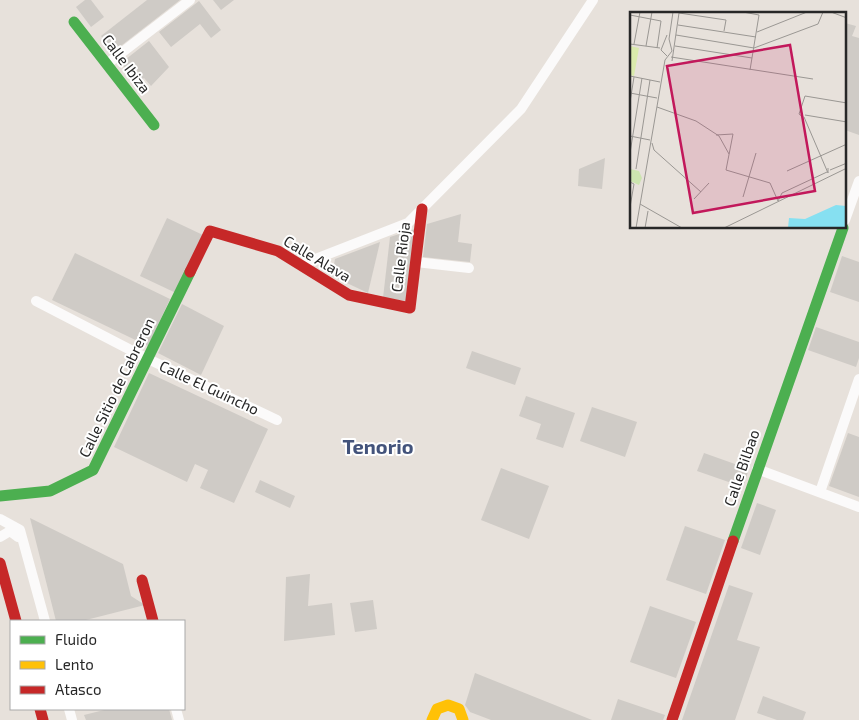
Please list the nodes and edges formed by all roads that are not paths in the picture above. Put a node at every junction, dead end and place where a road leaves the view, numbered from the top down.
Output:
1 (190, 0) edge
2 (593, 0) edge
3 (74, 22) dead end
4 (107, 64) junction
5 (154, 125) dead end
6 (859, 181) edge
7 (422, 209) junction
8 (846, 217) edge
9 (843, 229) edge
10 (210, 231) joint
11 (416, 262) junction
12 (300, 265) junction
13 (468, 268) dead end
14 (36, 301) dead end
15 (410, 308) joint
16 (148, 359) junction
17 (859, 379) edge
18 (277, 420) dead end
19 (757, 469) junction
20 (820, 492) junction
21 (0, 496) edge
22 (859, 507) edge
23 (0, 519) edge
24 (0, 537) edge
25 (23, 543) junction
26 (0, 563) edge
27 (142, 580) dead end
28 (16, 620) edge
29 (45, 620) edge
30 (153, 620) edge
31 (430, 719) edge
32 (465, 720) edge
33 (672, 720) edge

1 - 4 street
2 - 7 street
3 - 4 street, Calle Ibiza
4 - 5 street, Calle Ibiza
6 - 8 street
7 - 11 street, Calle Rioja
7 - 12 street
9 - 19 street, Calle Bilbao
10 - 12 street, Calle Alava
10 - 16 street, Calle Sitio de Cabreron
11 - 13 street
11 - 15 street, Calle Rioja
12 - 15 street, Calle Alava
14 - 16 street, Calle El Guincho
16 - 18 street, Calle El Guincho
16 - 21 street, Calle Sitio de Cabreron
17 - 20 street
19 - 20 street
19 - 33 street, Calle Bilbao
20 - 22 street
23 - 25 street
24 - 25 street
25 - 29 street
26 - 28 street
27 - 30 street
31 - 32 street

